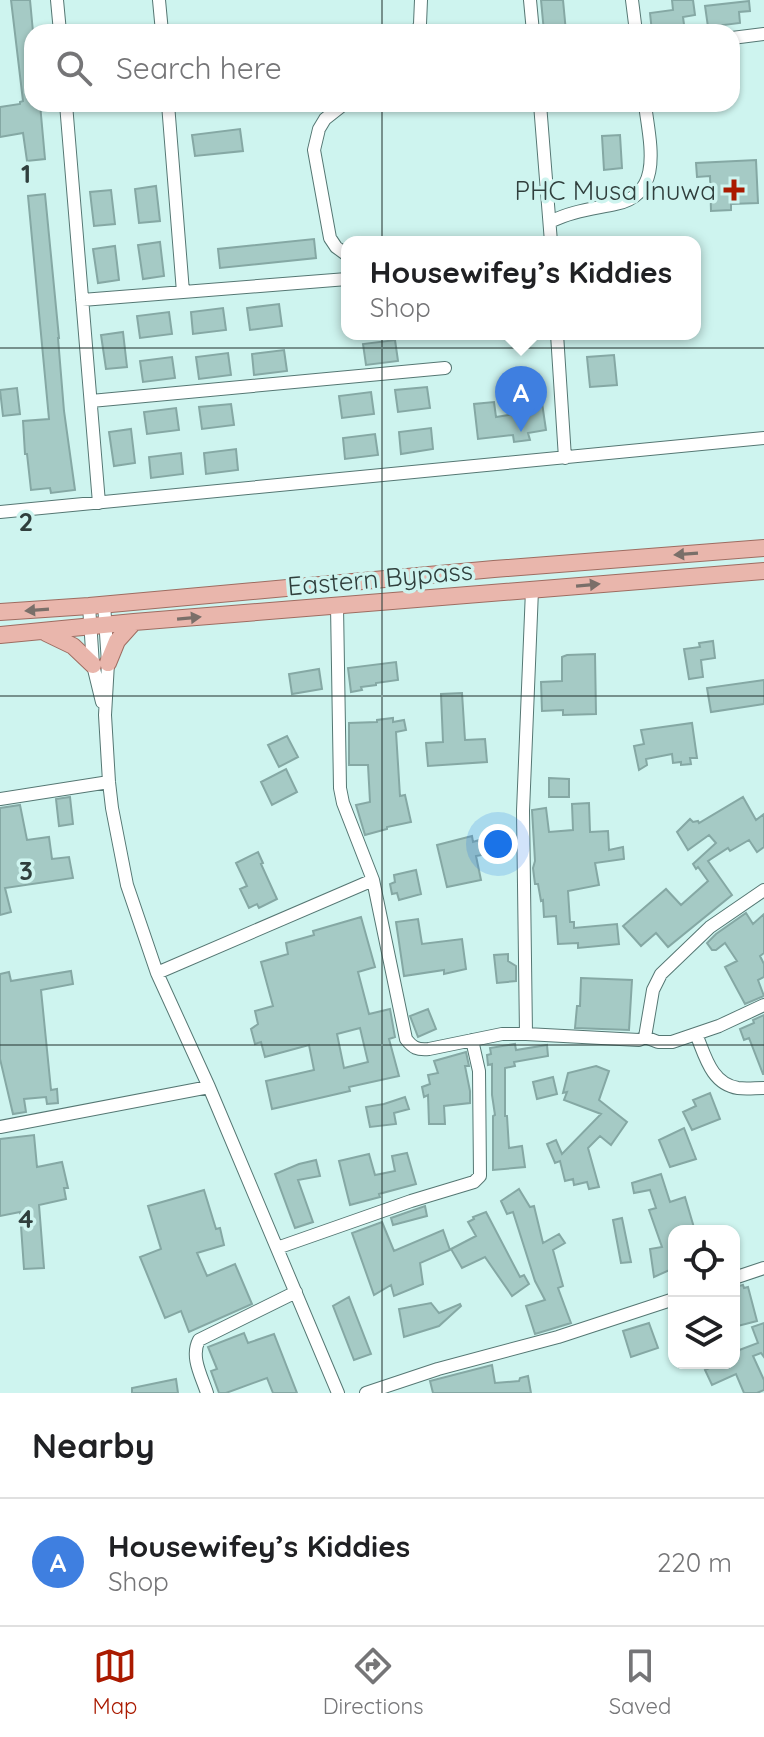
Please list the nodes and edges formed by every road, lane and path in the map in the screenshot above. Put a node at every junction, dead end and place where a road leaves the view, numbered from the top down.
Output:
1 (57, 0) edge
2 (159, 0) edge
3 (421, 0) edge
4 (530, 0) edge
5 (632, 0) edge
6 (59, 24) edge
7 (161, 24) edge
8 (420, 24) edge
9 (532, 24) edge
10 (635, 24) edge
11 (764, 34) edge
12 (740, 37) edge
13 (67, 112) edge
14 (169, 112) edge
15 (334, 112) edge
16 (541, 112) edge
17 (646, 112) edge
18 (550, 222) junction
19 (551, 236) edge
20 (341, 251) edge
21 (341, 279) edge
22 (183, 292) junction
23 (82, 300) junction
24 (557, 340) edge
25 (445, 368) dead end
26 (91, 401) junction
27 (764, 438) edge
28 (565, 458) junction
29 (99, 503) junction
30 (0, 512) edge
31 (764, 548) edge
32 (764, 571) edge
33 (532, 590) junction
34 (96, 605) junction
35 (337, 606) junction
36 (0, 612) edge
37 (134, 622) junction
38 (98, 626) junction
39 (45, 632) junction
40 (0, 635) edge
41 (100, 664) junction
42 (109, 782) junction
43 (0, 799) edge
44 (373, 880) junction
45 (764, 890) edge
46 (157, 973) junction
47 (764, 1005) edge
48 (526, 1034) junction
49 (696, 1034) junction
50 (645, 1037) junction
51 (472, 1040) junction
52 (209, 1087) junction
53 (764, 1088) edge
54 (0, 1127) edge
55 (277, 1248) junction
56 (764, 1268) edge
57 (740, 1276) edge
58 (296, 1292) junction
59 (668, 1301) edge
60 (207, 1393) edge
61 (338, 1393) edge
62 (366, 1393) edge

1 - 6 street
2 - 7 street
3 - 8 street
4 - 9 street
5 - 10 street
11 - 12 street
13 - 23 street
14 - 22 street
15 - 20 street
16 - 18 street
17 - 18 street
18 - 19 street
21 - 22 street
22 - 23 street
23 - 26 street
24 - 28 street
25 - 26 street
26 - 29 street
27 - 28 street
28 - 29 street
29 - 30 street
31 -> 34 main road, Eastern Bypass
33 -> 32 main road, Eastern Bypass
33 - 35 main road, Eastern Bypass
33 - 48 street
34 -> 36 main road, Eastern Bypass
34 - 38 street
37 -> 35 main road, Eastern Bypass
35 - 44 street
37 - 38 main road, Eastern Bypass
37 - 41 main road
38 - 39 main road, Eastern Bypass
38 - 41 street
39 - 40 main road, Eastern Bypass
39 - 41 main road
41 - 42 street
42 - 43 street
42 - 46 street
44 - 46 street
44 - 51 street
45 - 50 street
46 - 52 street
47 - 49 street
48 - 50 street
48 - 51 street
49 - 50 street
49 - 53 street
51 - 55 street
52 - 54 street
52 - 55 street
55 - 58 street
56 - 57 street
58 - 60 street
58 - 61 street
59 - 62 street

